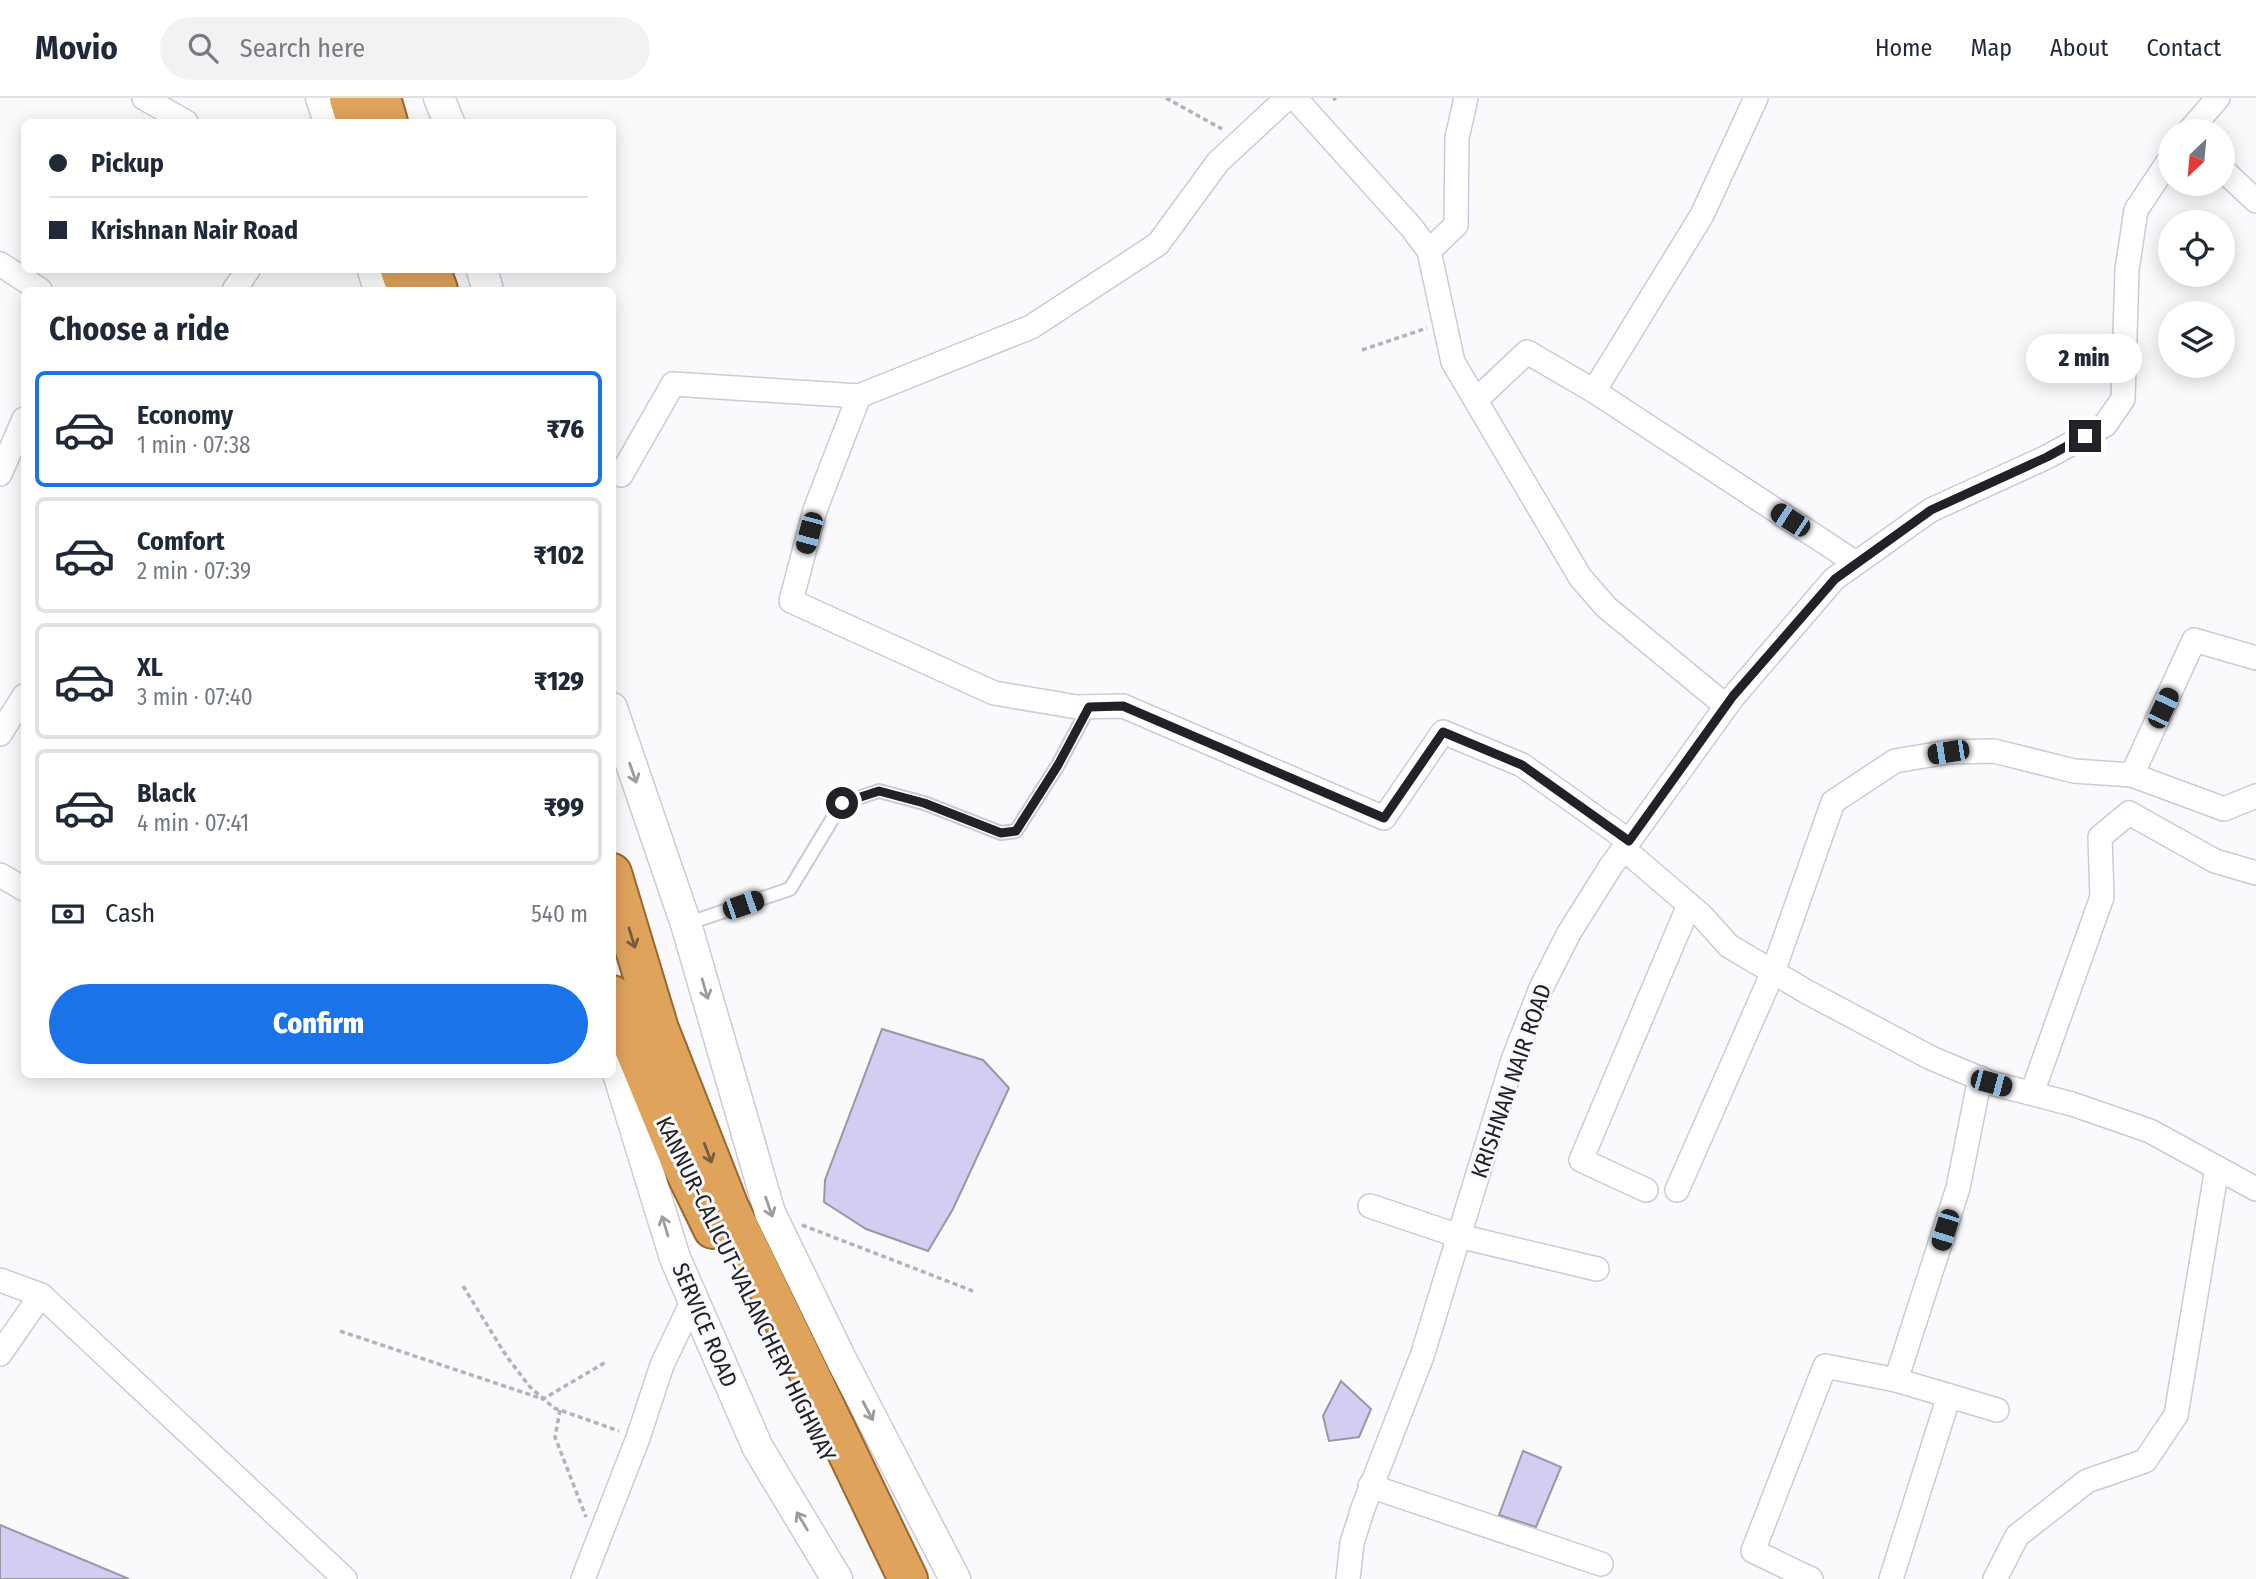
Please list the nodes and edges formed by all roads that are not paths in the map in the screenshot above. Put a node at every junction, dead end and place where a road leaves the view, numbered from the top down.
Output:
1 (145, 98) edge
2 (321, 98) edge
3 (349, 98) edge
4 (381, 98) edge
5 (439, 98) edge
6 (1287, 98) edge
7 (1294, 98) edge
8 (1466, 98) edge
9 (1756, 98) edge
10 (2218, 98) edge
11 (181, 119) edge
12 (328, 119) edge
13 (355, 119) edge
14 (387, 119) edge
15 (448, 119) edge
16 (2200, 119) edge
17 (2158, 177) edge
18 (2235, 181) edge
19 (2256, 201) edge
20 (1429, 251) junction
21 (0, 264) edge
22 (35, 287) edge
23 (1594, 391) junction
24 (859, 396) junction
25 (1476, 400) junction
26 (21, 426) edge
27 (616, 472) edge
28 (0, 474) edge
29 (1856, 564) junction
30 (2256, 659) edge
31 (21, 701) edge
32 (1726, 706) junction
33 (1089, 707) junction
34 (616, 720) edge
35 (0, 734) edge
36 (2132, 775) junction
37 (2256, 796) edge
38 (1626, 845) junction
39 (2256, 873) edge
40 (0, 875) edge
41 (616, 886) edge
42 (21, 887) edge
43 (1689, 905) junction
44 (686, 924) junction
45 (1773, 972) junction
46 (616, 1005) edge
47 (616, 1067) edge
48 (1980, 1078) junction
49 (2032, 1093) junction
50 (2217, 1168) junction
51 (2256, 1189) edge
52 (1646, 1190) dead end
53 (1677, 1190) dead end
54 (1370, 1206) dead end
55 (1458, 1236) junction
56 (1597, 1269) dead end
57 (0, 1280) edge
58 (41, 1295) junction
59 (693, 1300) junction
60 (0, 1354) edge
61 (1896, 1380) junction
62 (1949, 1396) junction
63 (1997, 1410) dead end
64 (1370, 1486) junction
65 (1601, 1564) dead end
66 (345, 1579) edge
67 (583, 1579) edge
68 (837, 1579) edge
69 (887, 1579) edge
70 (908, 1579) edge
71 (955, 1579) edge
72 (1348, 1579) edge
73 (1811, 1579) edge
74 (1891, 1579) edge
75 (1995, 1579) edge

1 - 11 street
2 - 12 street
3 - 13 highway
4 - 14 highway
5 - 15 street
6 - 24 street
7 - 20 street
8 - 20 street
9 - 23 street
10 - 16 street
17 - 29 street, KRISHNAN NAIR ROAD
18 - 19 street
20 - 25 street
21 - 22 street
23 - 25 street
23 - 29 street
24 - 27 street
24 - 33 street
25 - 32 street
26 - 28 street
29 - 32 street, KRISHNAN NAIR ROAD
30 - 36 street
31 - 35 street
32 - 38 street, KRISHNAN NAIR ROAD
33 - 38 street
33 - 44 lane
34 -> 44 street
36 - 37 street
36 - 45 street
38 - 43 street
38 - 55 street, KRISHNAN NAIR ROAD
39 - 49 street
40 - 42 street
41 -> 70 highway
43 - 45 street
43 - 52 street
44 -> 71 street
45 - 48 street
45 - 53 street
46 - 69 highway, KANNUR-CALICUT-VALANCHERY HIGHWAY
59 -> 47 street, SERVICE ROAD
48 - 49 street
48 - 61 street
49 - 50 street
50 - 51 street
50 - 75 street
54 - 55 street
55 - 56 street
55 - 64 street, KRISHNAN NAIR ROAD
57 - 58 street
58 - 60 street
58 - 66 street
59 - 67 street
68 -> 59 street, SERVICE ROAD
61 - 62 street
61 - 73 street
62 - 63 street
62 - 74 street
64 - 65 street
64 - 72 street, KRISHNAN NAIR ROAD

